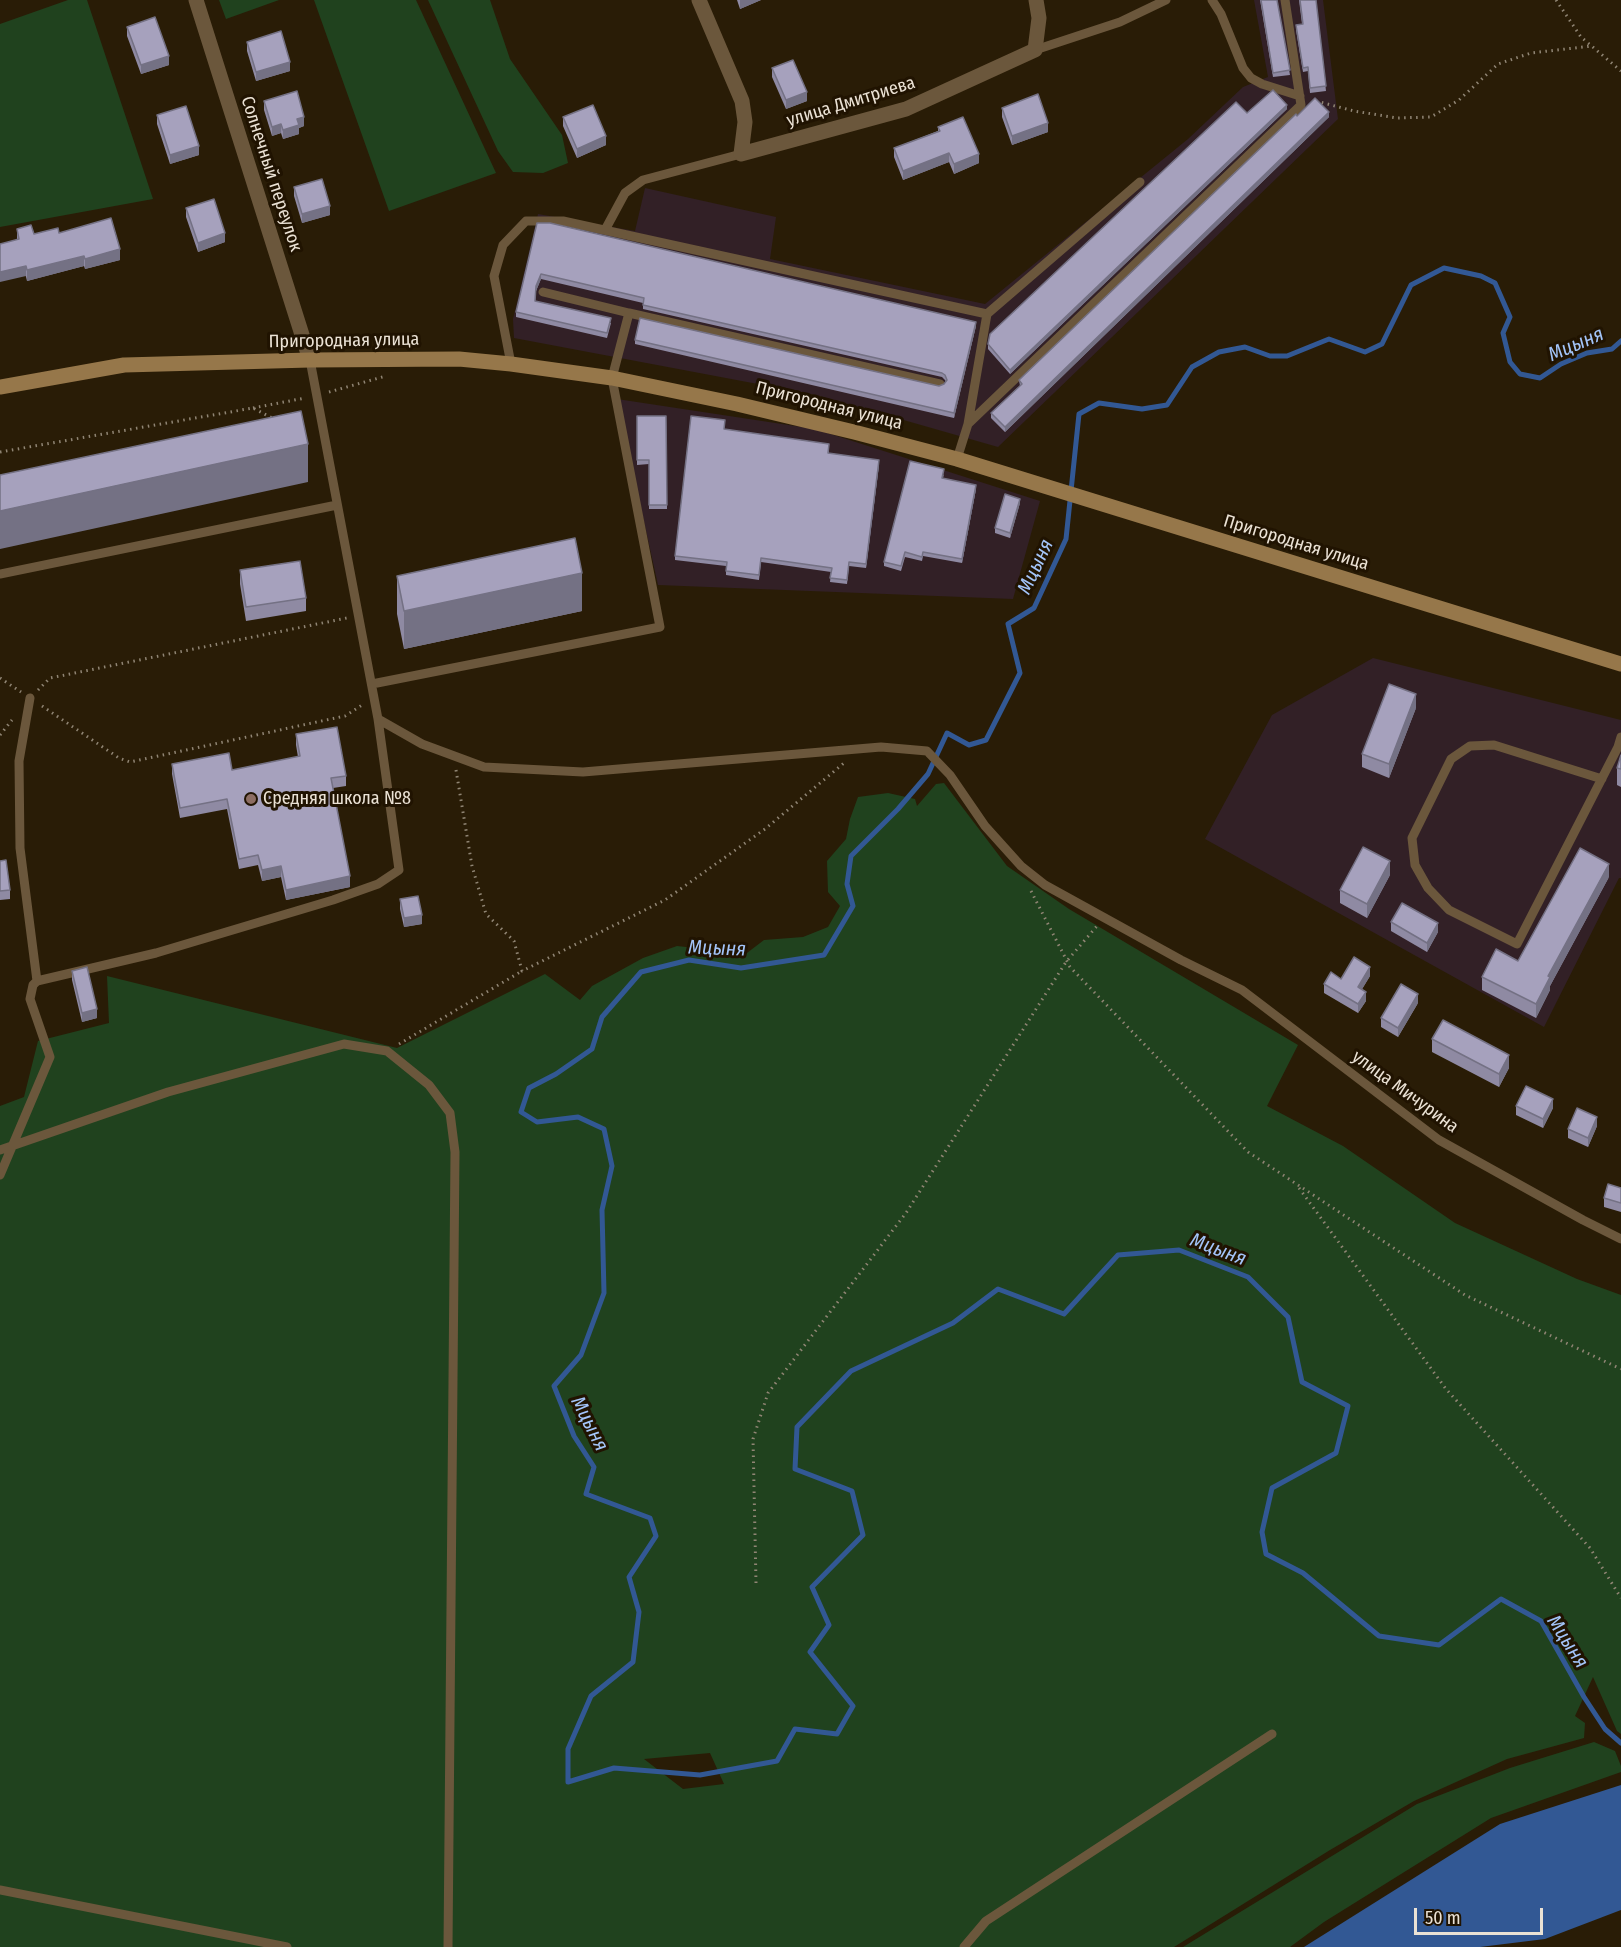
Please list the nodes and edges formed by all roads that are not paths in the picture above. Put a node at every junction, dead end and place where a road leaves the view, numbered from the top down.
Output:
1 (196, 0) edge
2 (699, 0) edge
3 (1036, 0) edge
4 (1166, 0) edge
5 (1212, 0) edge
6 (1285, 0) edge
7 (1035, 50) junction
8 (1300, 96) junction
9 (741, 154) junction
10 (1140, 182) dead end
11 (605, 230) junction
12 (543, 292) dead end
13 (629, 313) junction
14 (987, 314) junction
15 (310, 360) junction
16 (510, 364) junction
17 (612, 378) junction
18 (940, 384) edge
19 (0, 387) edge
20 (968, 424) junction
21 (957, 459) junction
22 (338, 505) junction
23 (0, 574) edge
24 (1621, 664) edge
25 (372, 684) junction
26 (30, 698) road end
27 (378, 719) junction
28 (1621, 737) edge
29 (1602, 778) junction
30 (37, 981) junction
31 (11, 1146) junction
32 (0, 1150) edge
33 (0, 1175) edge
34 (1621, 1239) edge
35 (1272, 1734) dead end
36 (0, 1890) edge
37 (287, 1947) edge
38 (448, 1947) edge
39 (964, 1947) edge

1 - 15 street, Солнечный переулок
2 - 9 street
3 - 7 street
4 - 7 lane
5 - 8 lane
6 - 8 lane
7 - 9 street, улица Дмитриева
8 - 20 lane
9 - 11 lane
10 - 14 lane
11 - 14 lane
11 - 16 lane
12 - 13 lane
13 - 17 lane
13 - 18 lane
14 - 20 lane
15 - 16 street, Пригородная улица
15 - 19 street, Пригородная улица
15 - 22 lane
16 - 17 street, Пригородная улица
17 - 21 street, Пригородная улица
17 - 25 lane
20 - 21 lane
21 - 24 street, Пригородная улица
22 - 23 lane
22 - 25 lane
25 - 27 lane
26 - 30 lane
27 - 30 lane
27 - 34 lane, улица Мичурина
28 - 29 lane
29 - 29 lane
30 - 31 lane
31 - 32 lane
31 - 33 lane
31 - 38 lane
35 - 39 lane
36 - 37 lane

